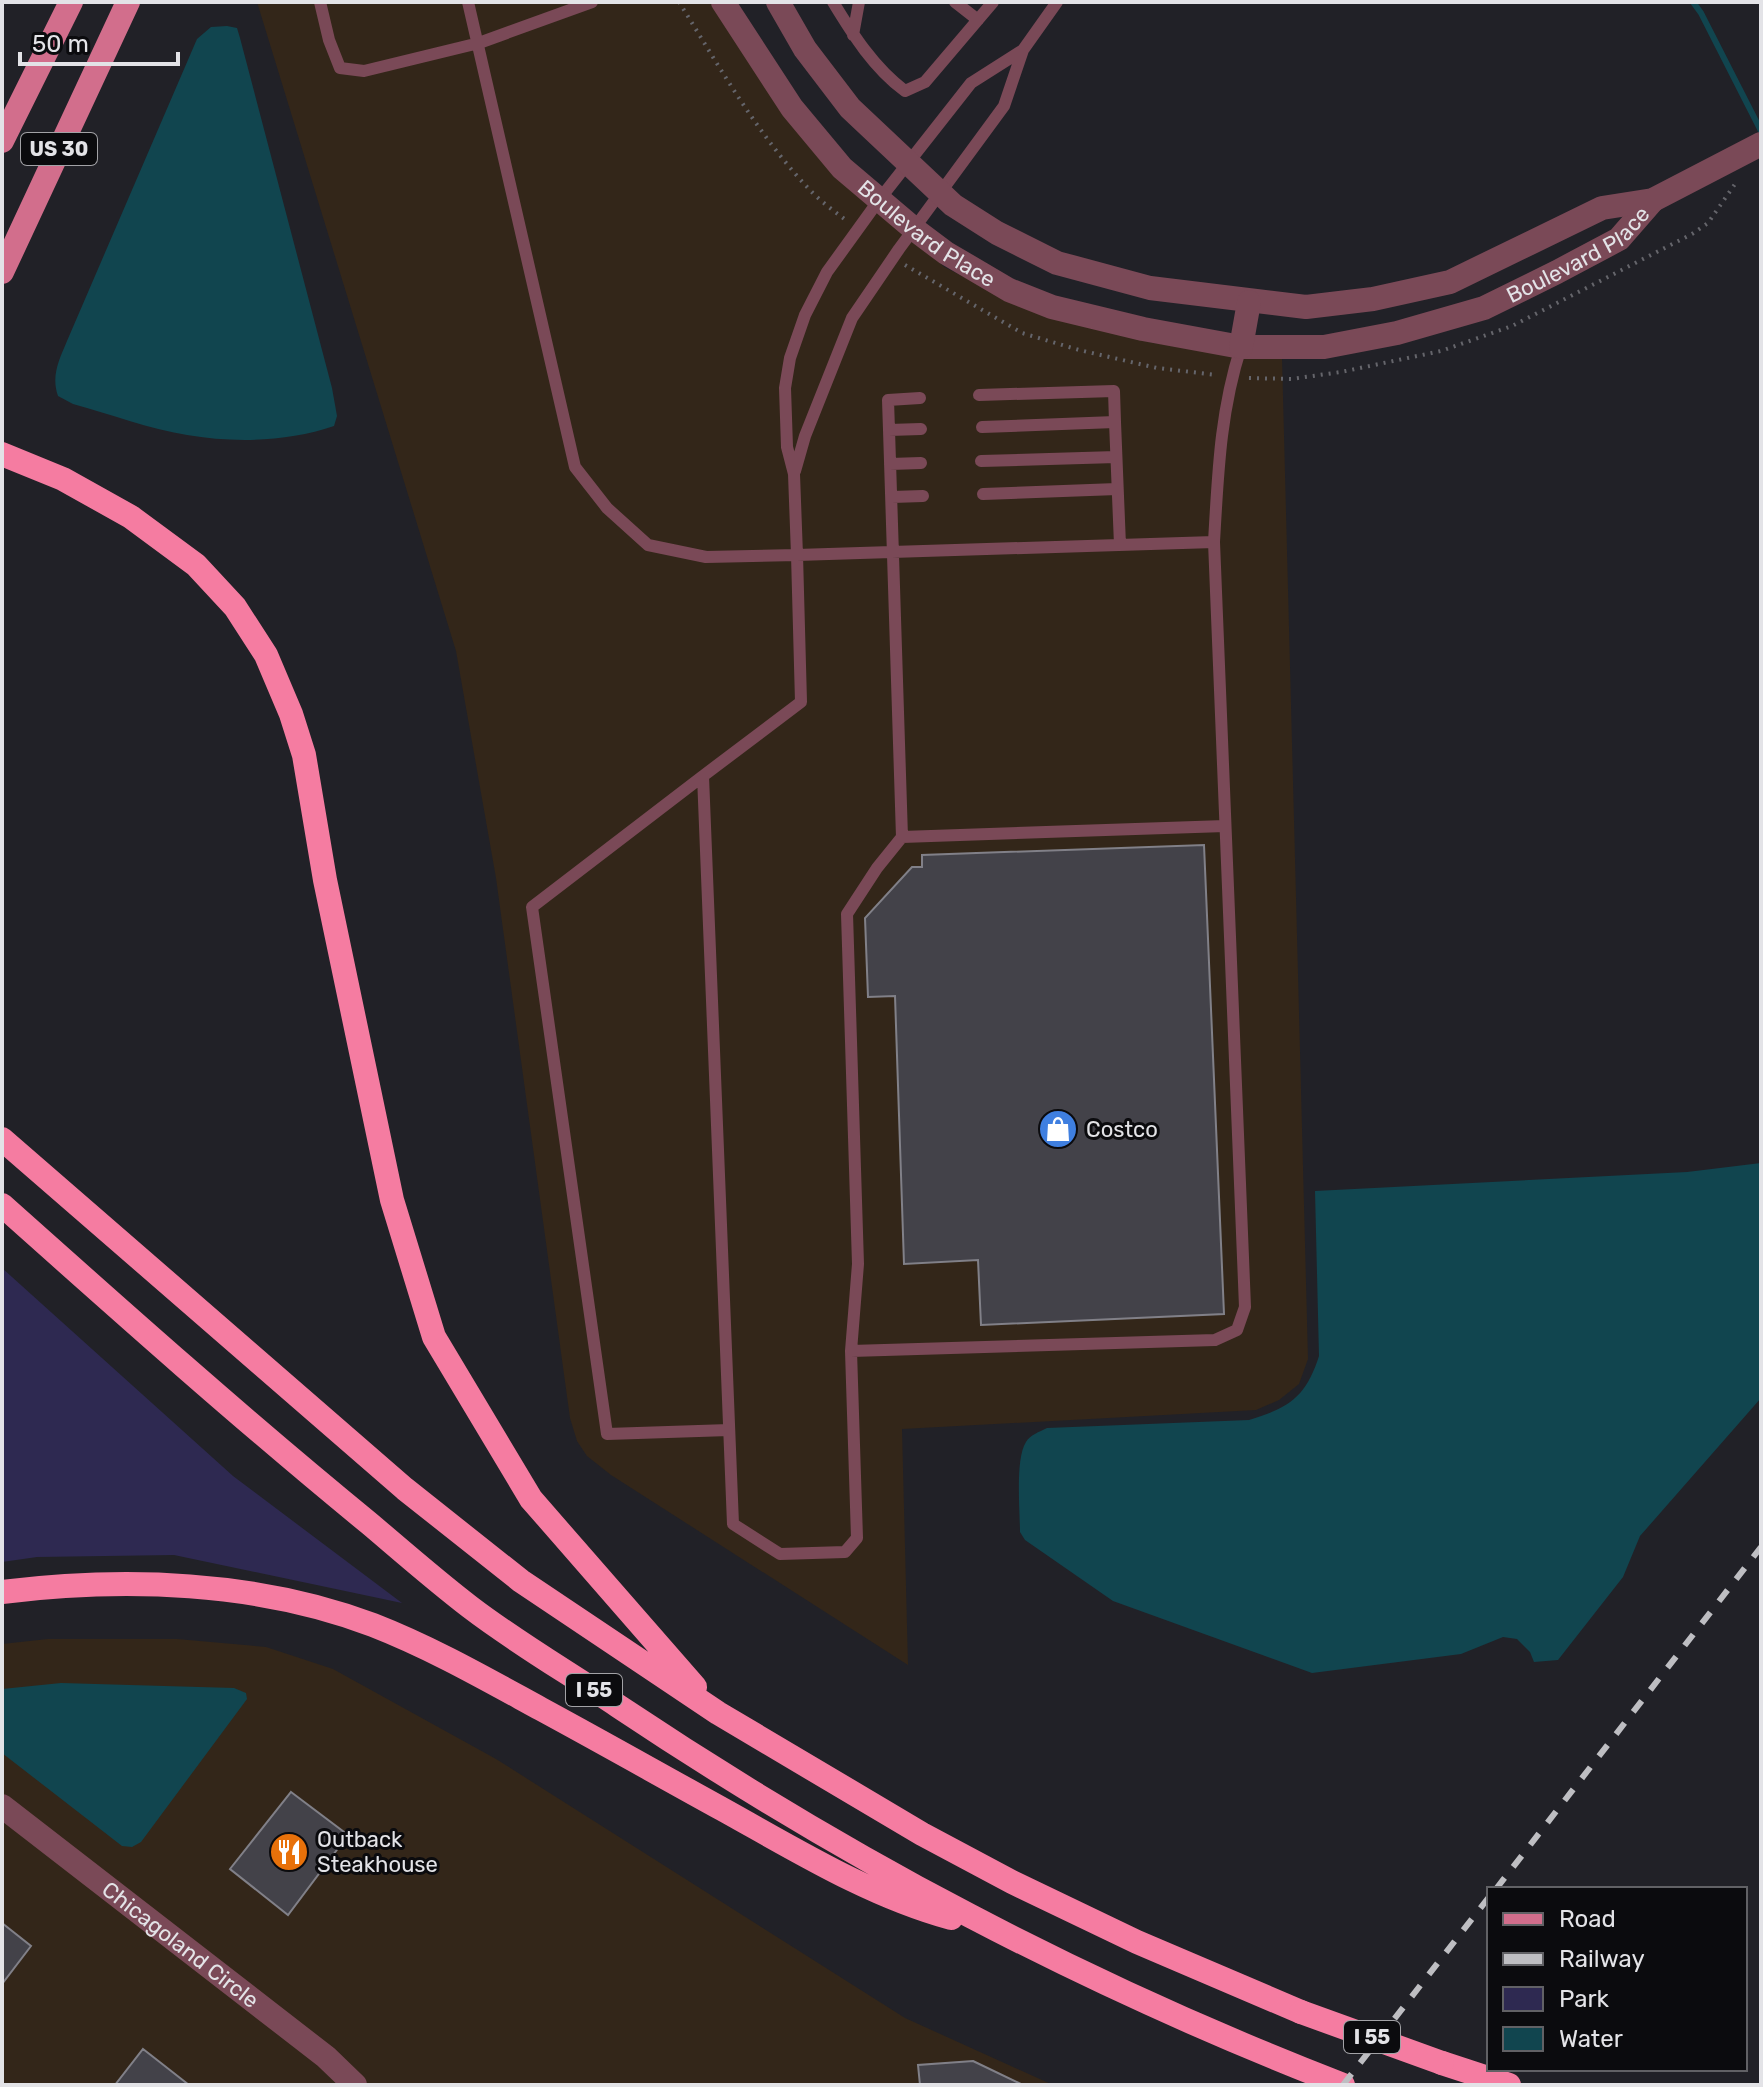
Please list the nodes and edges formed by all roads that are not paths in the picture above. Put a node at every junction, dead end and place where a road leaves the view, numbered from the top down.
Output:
1 (71, 2) edge
2 (128, 2) edge
3 (320, 2) edge
4 (468, 2) edge
5 (592, 2) edge
6 (723, 2) edge
7 (778, 2) edge
8 (833, 2) edge
9 (859, 2) edge
10 (955, 2) edge
11 (993, 2) edge
12 (1056, 2) edge
13 (978, 20) junction
14 (853, 35) junction
15 (479, 43) junction
16 (1023, 50) junction
17 (2, 141) edge
18 (1751, 149) edge
19 (907, 163) junction
20 (940, 193) junction
21 (879, 200) junction
22 (1653, 200) junction
23 (914, 229) junction
24 (2, 272) edge
25 (1249, 302) junction
26 (1241, 347) junction
27 (979, 395) dead end
28 (920, 398) dead end
29 (1115, 422) junction
30 (982, 427) dead end
31 (921, 429) dead end
32 (889, 430) junction
33 (2, 454) edge
34 (1116, 457) junction
35 (981, 461) dead end
36 (921, 463) dead end
37 (890, 464) junction
38 (794, 474) junction
39 (1117, 489) junction
40 (983, 494) dead end
41 (923, 496) dead end
42 (892, 497) junction
43 (1214, 542) junction
44 (1120, 545) junction
45 (893, 553) junction
46 (797, 555) junction
47 (703, 776) junction
48 (1225, 826) junction
49 (902, 837) junction
50 (2, 1139) edge
51 (2, 1205) edge
52 (851, 1351) junction
53 (729, 1430) junction
54 (2, 1592) edge
55 (718, 1713) junction
56 (2, 1806) edge
57 (990, 1928) junction
58 (355, 2085) edge
59 (1343, 2085) edge
60 (1509, 2085) edge

1 - 17 main road, US 30
2 - 24 main road, US 30
3 - 15 lane
4 - 15 lane
5 - 15 lane
6 - 21 street, Boulevard Place
7 - 19 street, Boulevard Place
8 - 14 lane
9 - 14 lane
10 - 13 lane
11 - 13 lane
12 - 16 lane
13 - 14 lane
15 - 46 lane
16 - 19 lane
16 - 20 lane
18 - 22 street
19 - 20 street, Boulevard Place
19 - 21 lane
20 - 23 lane
20 - 25 street, Boulevard Place
21 - 23 street, Boulevard Place
21 - 38 lane
22 - 25 street, Boulevard Place
22 - 26 street, Boulevard Place
23 - 26 street, Boulevard Place
23 - 38 lane
25 - 26 street
26 - 43 lane
27 - 29 lane
28 - 32 lane
29 - 30 lane
29 - 34 lane
31 - 32 lane
32 - 37 lane
33 - 55 highway
34 - 35 lane
34 - 39 lane
36 - 37 lane
37 - 42 lane
38 - 46 lane
39 - 40 lane
39 - 44 lane
41 - 42 lane
42 - 45 lane
43 - 44 lane
43 - 48 lane
44 - 45 lane
45 - 46 lane
45 - 49 lane
46 - 47 lane
47 - 53 lane
47 - 53 lane
48 - 49 lane
48 - 52 lane
49 - 52 lane
50 - 55 highway, I 55
51 - 57 highway, I 55
52 - 53 lane
54 - 57 highway
55 - 60 highway, I 55, bridge
56 - 58 street, Chicagoland Circle
57 - 59 highway, I 55

